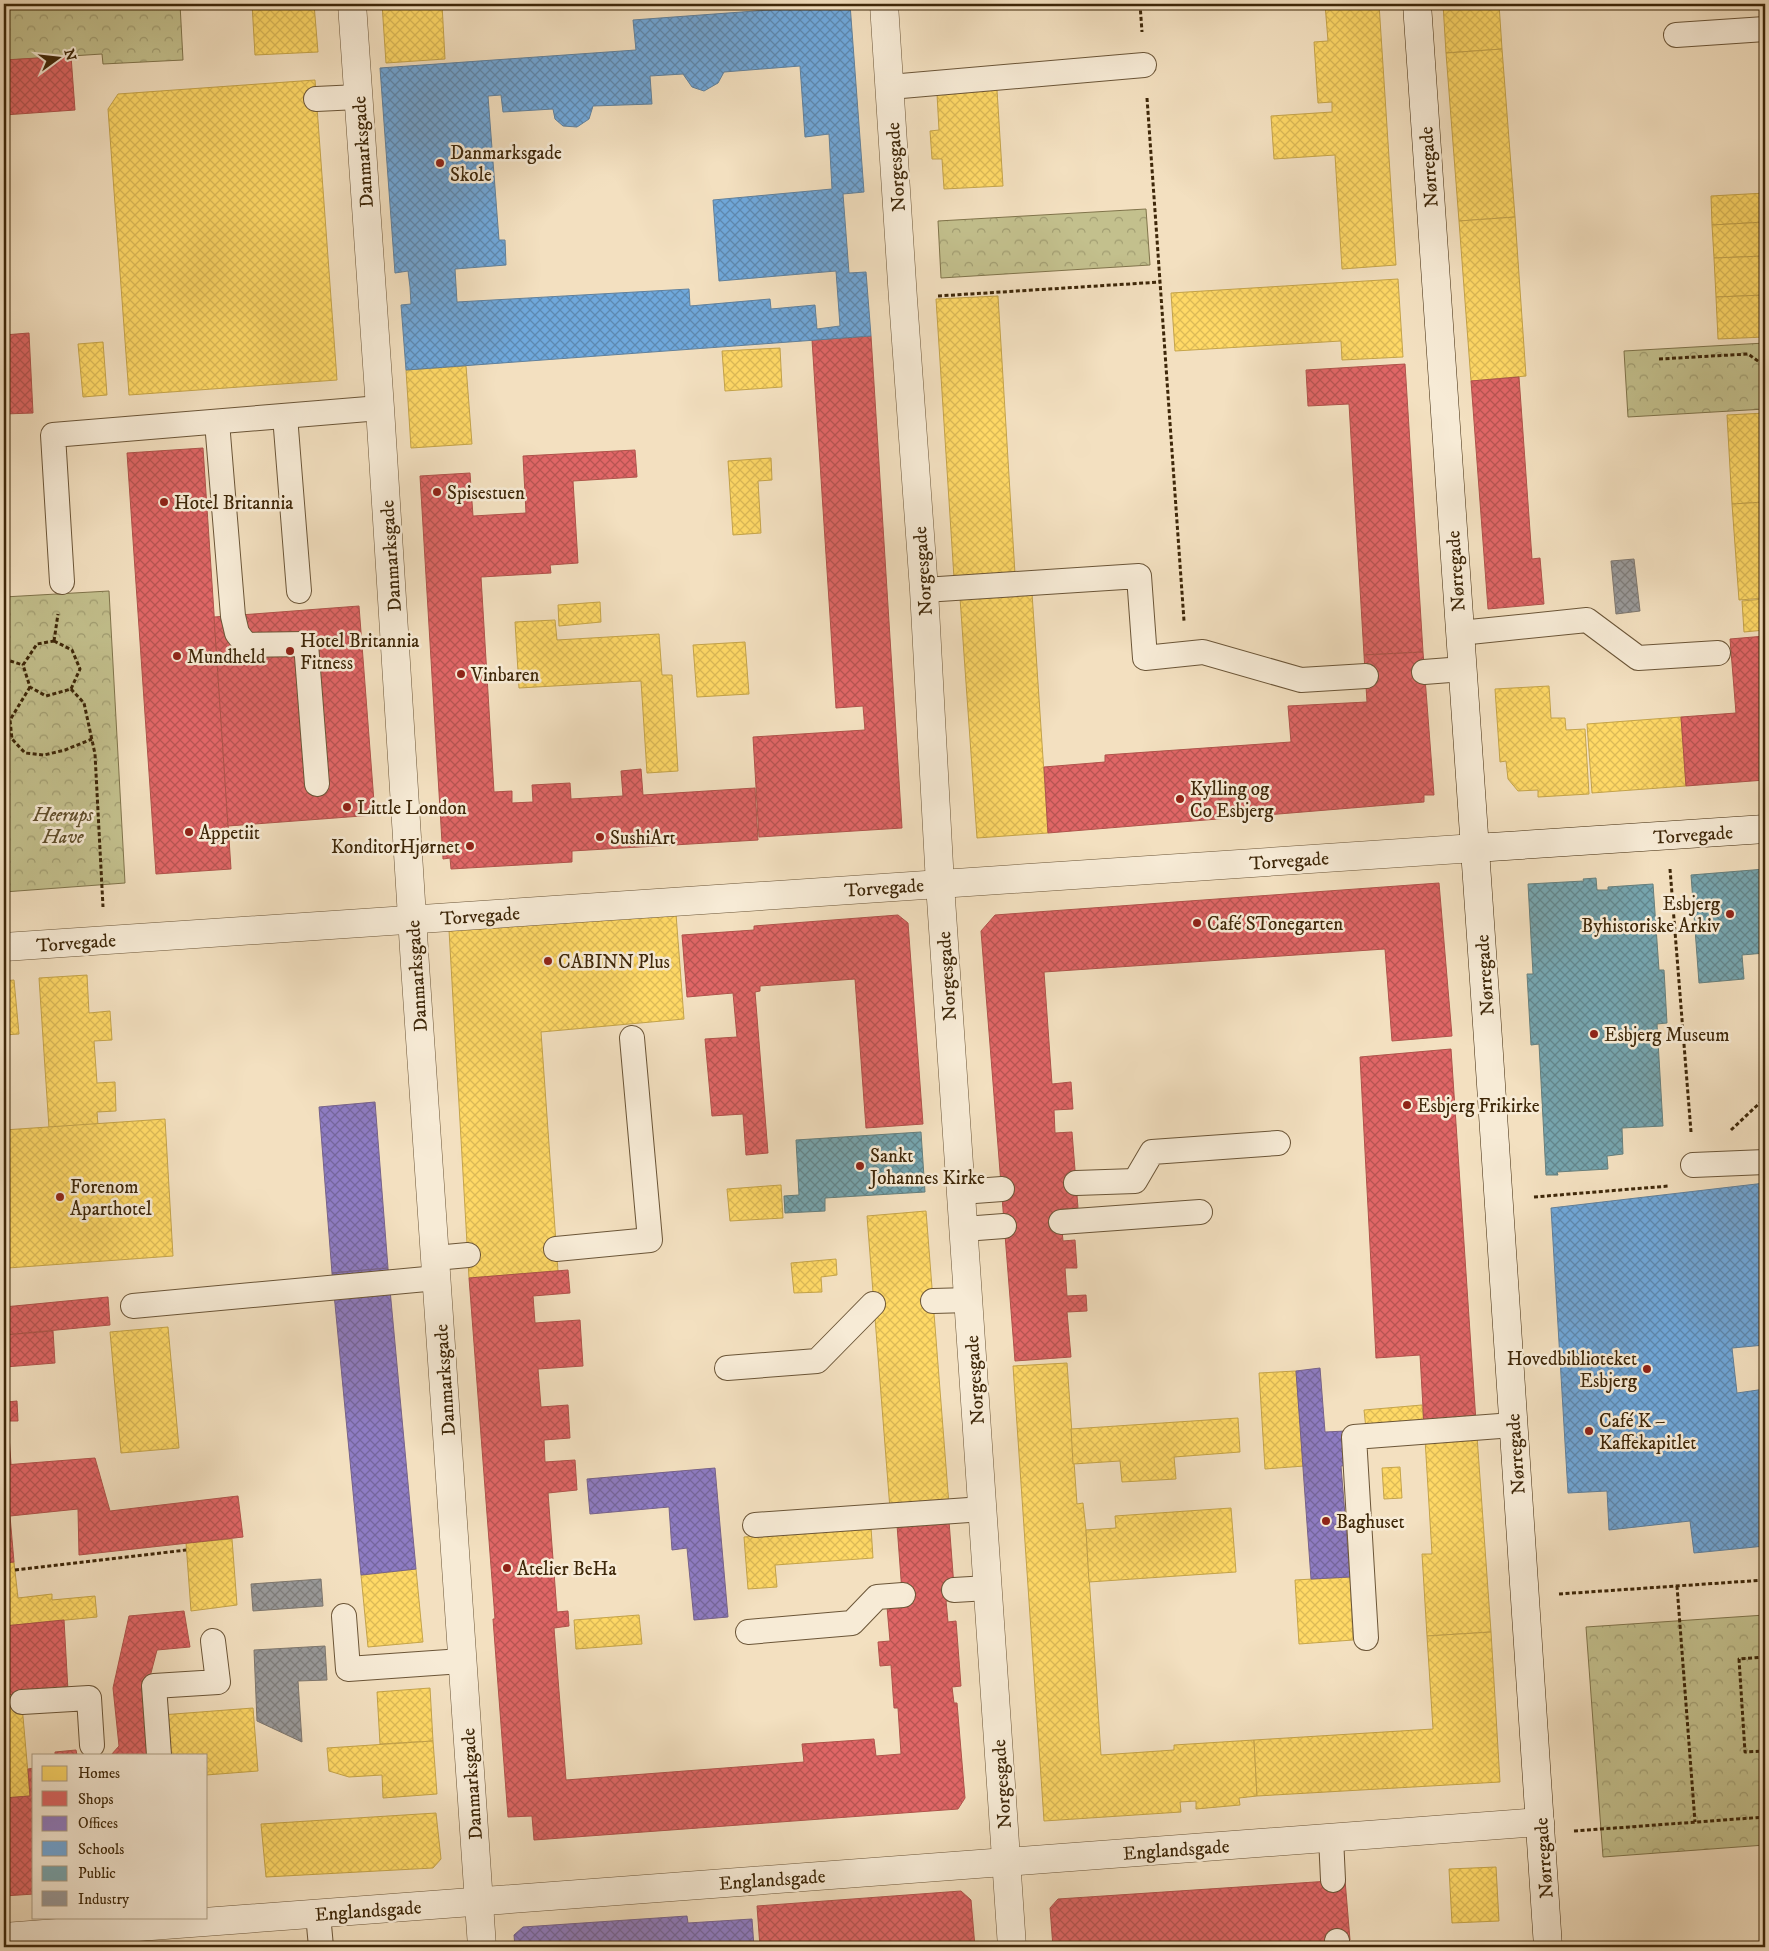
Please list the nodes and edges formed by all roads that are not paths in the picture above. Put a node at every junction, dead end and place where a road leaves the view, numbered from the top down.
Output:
1 (352, 4) edge
2 (884, 4) edge
3 (1417, 4) edge
4 (1765, 29) edge
5 (1676, 35) dead end
6 (1144, 65) road end
7 (890, 87) junction
8 (358, 97) junction
9 (316, 99) dead end
10 (380, 408) junction
11 (285, 416) junction
12 (217, 422) junction
13 (62, 582) dead end
14 (924, 590) junction
15 (299, 591) dead end
16 (1460, 633) junction
17 (1718, 653) dead end
18 (1463, 669) junction
19 (1424, 672) dead end
20 (1366, 676) dead end
21 (316, 784) dead end
22 (1765, 829) edge
23 (1475, 848) junction
24 (940, 884) junction
25 (412, 919) junction
26 (4, 946) edge
27 (632, 1038) dead end
28 (1278, 1143) dead end
29 (1765, 1162) edge
30 (1693, 1165) road end
31 (1076, 1184) dead end
32 (1002, 1189) dead end
33 (961, 1192) junction
34 (1200, 1212) dead end
35 (1061, 1222) dead end
36 (1004, 1226) dead end
37 (964, 1229) junction
38 (556, 1249) dead end
39 (468, 1255) dead end
40 (436, 1268) junction
41 (969, 1300) junction
42 (933, 1301) dead end
43 (874, 1304) dead end
44 (133, 1306) dead end
45 (727, 1368) dead end
46 (1513, 1424) junction
47 (983, 1509) junction
48 (755, 1525) dead end
49 (988, 1588) junction
50 (954, 1590) dead end
51 (903, 1596) dead end
52 (344, 1616) dead end
53 (748, 1632) dead end
54 (1366, 1638) dead end
55 (213, 1641) dead end
56 (462, 1661) junction
57 (22, 1702) dead end
58 (92, 1745) dead end
59 (159, 1754) edge
60 (1540, 1828) junction
61 (1331, 1838) junction
62 (1006, 1862) junction
63 (1333, 1880) dead end
64 (479, 1901) junction
65 (318, 1914) junction
66 (170, 1921) edge
67 (4, 1937) edge
68 (321, 1947) edge
69 (482, 1947) edge
70 (1012, 1947) edge
71 (1548, 1947) edge

1 - 8 street, Danmarksgade
2 - 7 street, Norgesgade
3 - 16 street, Nørregade
4 - 5 lane
6 - 7 lane
7 - 14 street, Norgesgade
8 - 9 lane
8 - 10 street, Danmarksgade
10 - 11 lane
10 - 25 street, Danmarksgade
11 - 12 lane
11 - 15 lane
12 - 13 lane
12 - 21 lane
14 - 20 lane
14 - 24 street, Norgesgade
16 - 17 lane
16 - 18 street, Nørregade
18 - 19 lane
18 - 23 street, Nørregade
22 - 23 street, Torvegade
23 - 24 street, Torvegade
23 - 46 street, Nørregade
24 - 25 street, Torvegade
24 - 33 street, Norgesgade
25 - 26 street, Torvegade
25 - 40 street, Danmarksgade
27 - 38 lane
28 - 31 lane
29 - 30 lane
32 - 33 lane
33 - 37 street, Norgesgade
34 - 35 lane
36 - 37 lane
37 - 41 street, Norgesgade
39 - 40 lane
40 - 44 lane
40 - 56 street, Danmarksgade
41 - 42 lane
41 - 47 street, Norgesgade
43 - 45 lane
46 - 54 lane
46 - 60 street, Nørregade
47 - 48 lane
47 - 49 street, Norgesgade
49 - 50 lane
49 - 62 street, Norgesgade
51 - 53 lane
52 - 56 lane
55 - 59 lane
56 - 64 street, Danmarksgade
57 - 58 lane
60 - 61 street, Englandsgade
60 - 71 street, Nørregade
61 - 62 street, Englandsgade
61 - 63 lane
62 - 64 street, Englandsgade
62 - 70 street, Norgesgade
64 - 65 street, Englandsgade
64 - 69 street, Danmarksgade
65 - 66 street, Englandsgade
65 - 68 lane
66 - 67 street, Englandsgade

